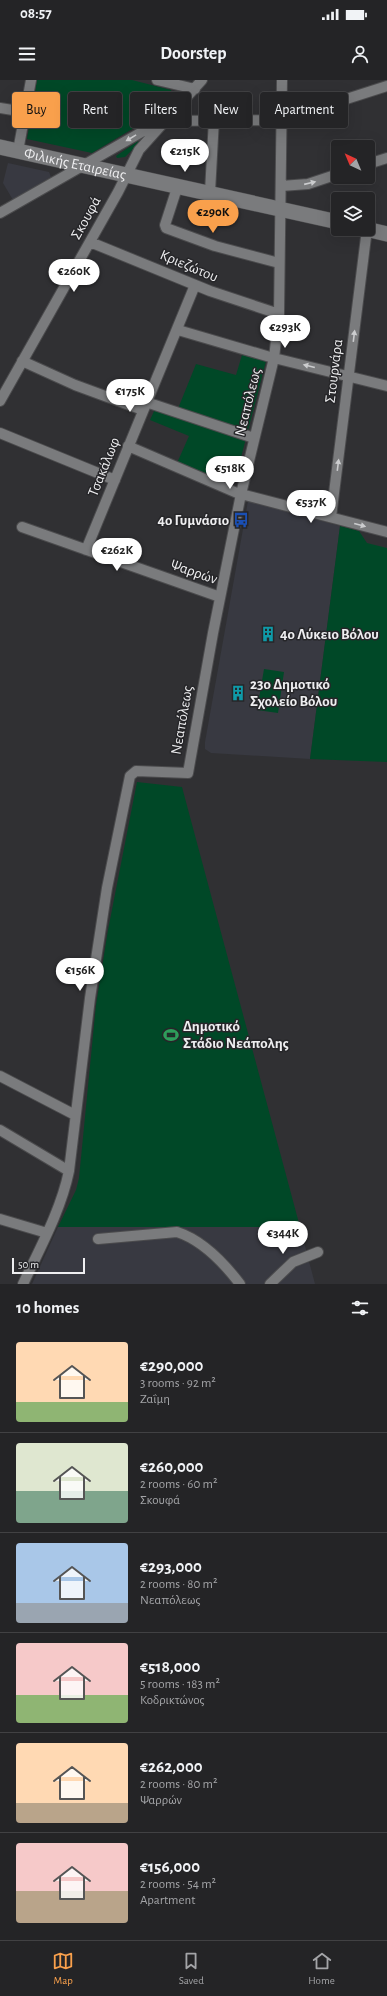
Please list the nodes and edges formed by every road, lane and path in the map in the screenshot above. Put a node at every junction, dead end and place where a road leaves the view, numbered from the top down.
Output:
1 (31, 80) edge
2 (157, 80) edge
3 (202, 80) edge
4 (282, 80) edge
5 (387, 86) edge
6 (194, 89) junction
7 (29, 92) edge
8 (191, 92) edge
9 (282, 92) edge
10 (348, 99) edge
11 (0, 108) edge
12 (12, 110) edge
13 (22, 128) edge
14 (147, 128) edge
15 (159, 128) edge
16 (214, 128) edge
17 (282, 128) edge
18 (0, 147) edge
19 (18, 150) junction
20 (387, 158) edge
21 (375, 162) edge
22 (84, 165) junction
23 (127, 174) junction
24 (331, 176) edge
25 (178, 186) junction
26 (281, 186) junction
27 (210, 192) junction
28 (280, 208) junction
29 (0, 213) edge
30 (331, 220) edge
31 (375, 231) edge
32 (387, 234) edge
33 (366, 236) edge
34 (90, 242) junction
35 (279, 262) junction
36 (195, 285) junction
37 (279, 314) junction
38 (178, 330) junction
39 (274, 358) junction
40 (22, 361) junction
41 (349, 376) junction
42 (387, 386) edge
43 (0, 401) edge
44 (145, 406) junction
45 (0, 433) edge
46 (254, 438) junction
47 (128, 446) junction
48 (115, 480) junction
49 (241, 494) junction
50 (331, 517) junction
51 (22, 527) dead end
52 (387, 532) edge
53 (86, 550) junction
54 (220, 597) junction
55 (0, 1076) edge
56 (76, 1116) junction
57 (0, 1130) edge
58 (69, 1171) junction
59 (0, 1219) edge
60 (47, 1234) junction
61 (98, 1239) dead end
62 (318, 1252) dead end
63 (23, 1284) edge
64 (240, 1284) edge
65 (270, 1284) edge

1 - 7 street
2 - 6 street
3 - 6 street
4 - 9 street, Νεαπόλεως
5 - 10 street
6 - 8 street
11 - 12 street
13 - 19 street
14 -> 22 street
15 - 23 street, Σκουφά
16 - 27 street
17 - 26 street, Νεαπόλεως
18 - 19 street, Φιλικής Εταιρείας
19 - 22 street, Φιλικής Εταιρείας
20 - 21 street
22 - 23 street, Φιλικής Εταιρείας
22 - 29 street
23 - 25 street, Φιλικής Εταιρείας
23 - 34 street, Σκουφά
26 -> 24 street
25 - 27 street, Φιλικής Εταιρείας
25 - 35 street
26 - 28 street, Νεαπόλεως
27 - 28 street, Φιλικής Εταιρείας
28 - 30 street, Φιλικής Εταιρείας
28 - 35 street, Νεαπόλεως
31 - 32 street
41 -> 33 street, Στουρνάρα
34 - 36 street, Κριεζώτου
34 - 40 street, Σκουφά
35 - 37 street, Νεαπόλεως
36 - 37 street, Κριεζώτου
36 - 38 street, Τσακάλωφ
37 - 39 street, Νεαπόλεως
38 - 39 street
38 - 44 street, Τσακάλωφ
41 -> 39 street
39 - 46 street, Νεαπόλεως
40 - 43 street, Σκουφά
40 - 44 street
41 - 42 street
50 -> 41 street, Στουρνάρα
44 - 46 street
44 - 47 street, Τσακάλωφ
45 - 48 street
46 - 49 street, Νεαπόλεως
47 - 48 street, Τσακάλωφ
47 - 49 street
48 - 53 street, Τσακάλωφ
49 - 50 street
49 - 54 street, Νεαπόλεως
50 -> 52 street
51 - 53 street, Ψαρρών
53 - 54 street, Ψαρρών
54 - 56 street, Νεαπόλεως
55 - 56 street
56 - 58 street
57 - 58 street
58 - 60 street
59 - 60 street
60 - 63 street
61 - 64 street
62 - 65 street

